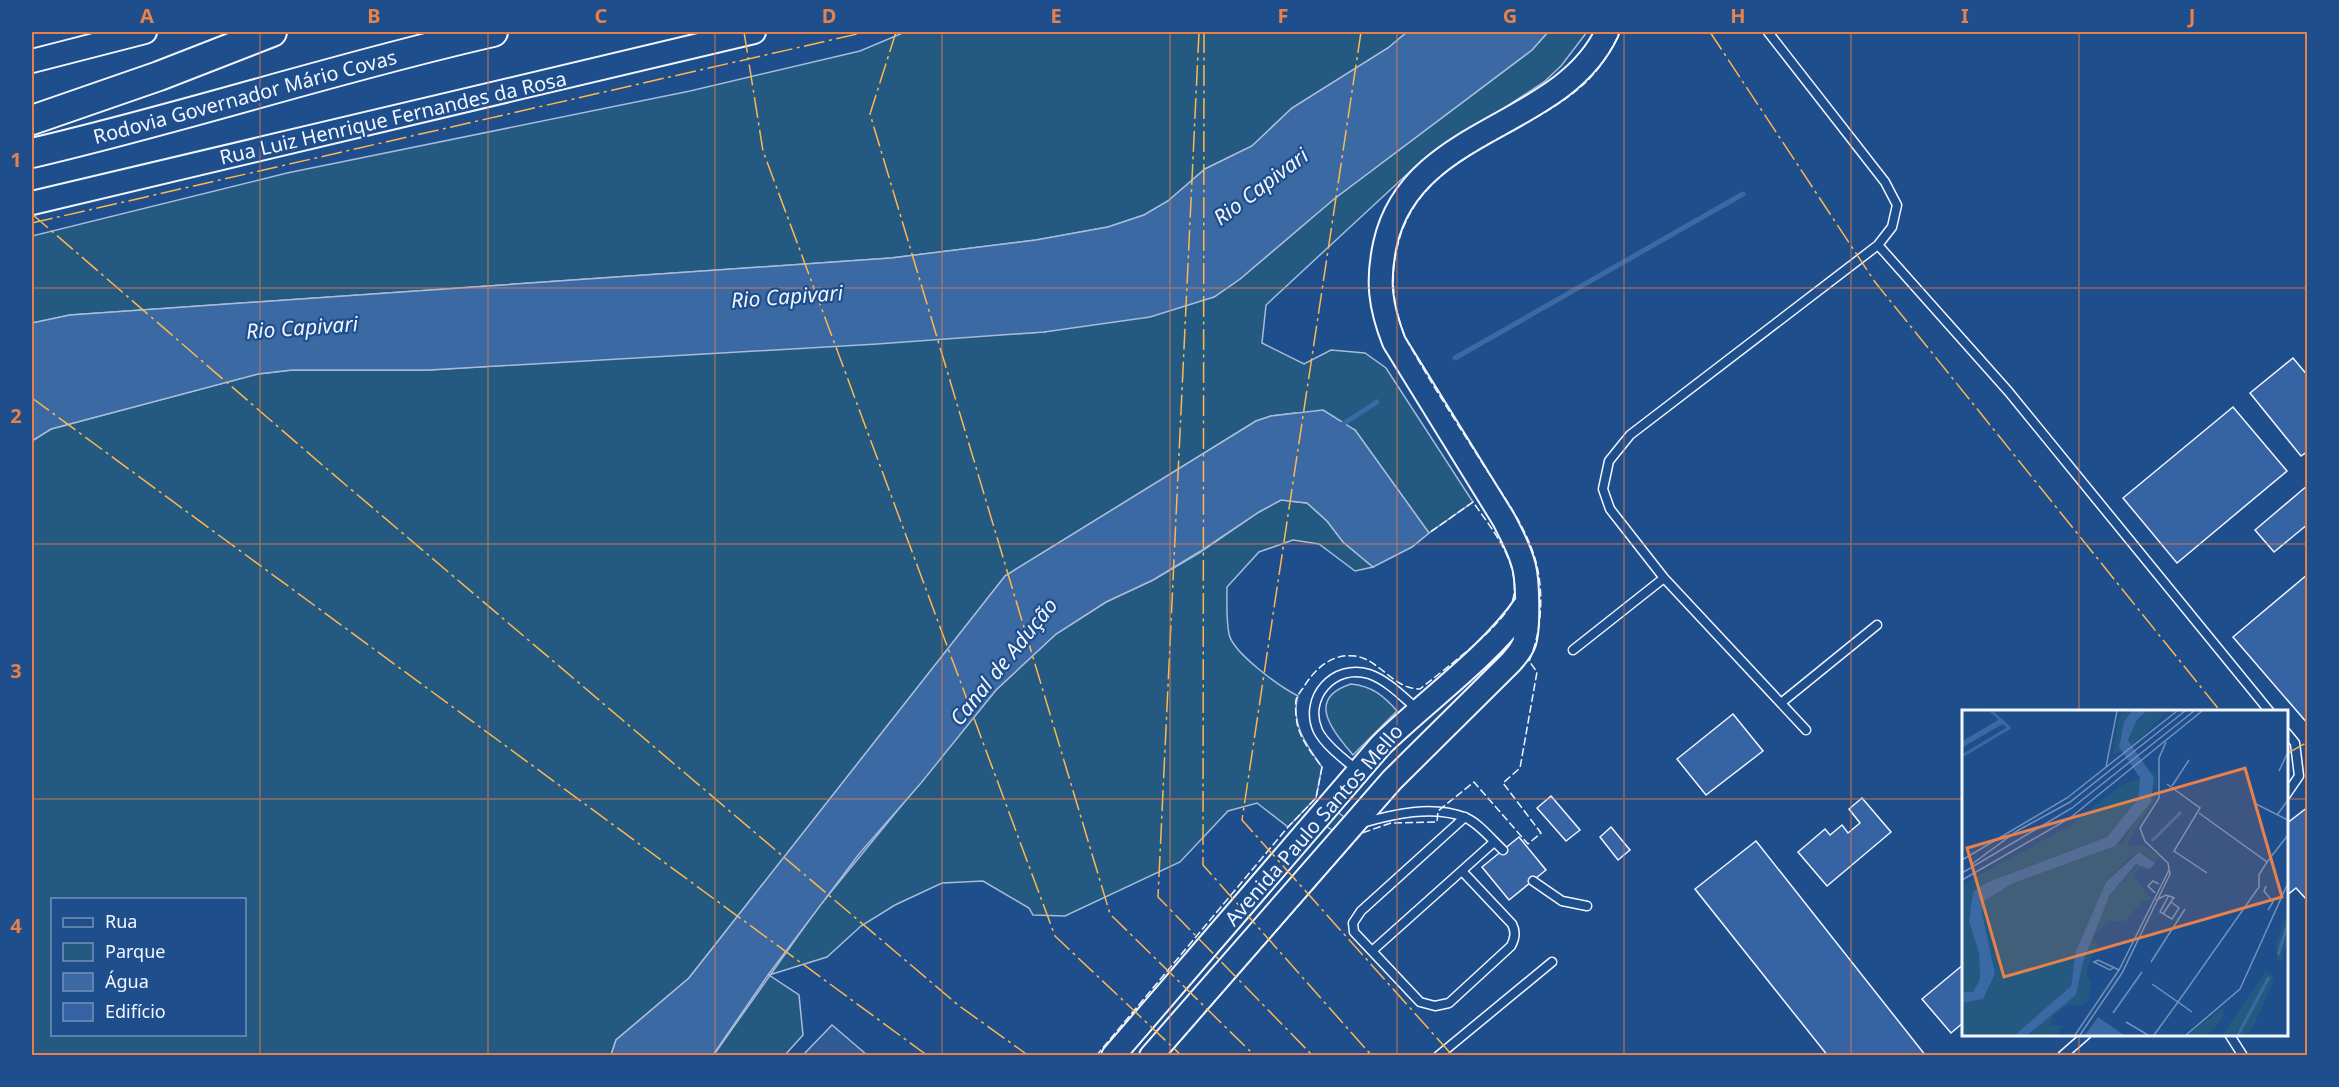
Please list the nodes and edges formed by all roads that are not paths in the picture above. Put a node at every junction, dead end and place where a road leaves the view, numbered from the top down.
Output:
1 (145, 32) edge
2 (272, 32) edge
3 (493, 32) edge
4 (754, 32) edge
5 (1607, 32) edge
6 (1768, 32) edge
7 (32, 61) edge
8 (32, 120) edge
9 (32, 153) edge
10 (32, 203) edge
11 (1878, 245) junction
12 (1664, 578) junction
13 (1526, 604) junction
14 (1876, 625) dead end
15 (1573, 650) dead end
16 (1781, 703) junction
17 (1417, 710) junction
18 (2268, 710) edge
19 (1806, 730) dead end
20 (1440, 732) junction
21 (2288, 734) edge
22 (2307, 769) edge
23 (1358, 771) junction
24 (2299, 776) junction
25 (2288, 792) edge
26 (1323, 811) junction
27 (1466, 817) junction
28 (1346, 832) junction
29 (1494, 842) junction
30 (1503, 850) dead end
31 (1462, 871) junction
32 (1533, 881) dead end
33 (1587, 906) dead end
34 (1371, 951) junction
35 (1552, 962) dead end
36 (1160, 1001) junction
37 (1181, 1019) junction
38 (2086, 1036) edge
39 (2230, 1036) edge
40 (1113, 1056) edge
41 (1151, 1056) edge
42 (1438, 1056) edge
43 (2062, 1056) edge
44 (2243, 1056) edge

1 - 7 street
2 - 8 highway, Rodovia Governador Mário Covas
3 - 9 highway, Rodovia Governador Mário Covas
4 - 10 street, Rua Luiz Henrique Fernandes da Rosa
5 - 13 street, Avenida Paulo Santos Mello
6 - 11 lane
11 - 12 lane
11 - 18 lane
12 - 15 lane
12 - 16 lane
13 - 17 street, Avenida Paulo Santos Mello
13 - 20 street, Avenida Paulo Santos Mello
14 - 16 lane
16 - 19 lane
17 - 20 street
17 - 23 street, Avenida Paulo Santos Mello
17 - 23 lane
20 - 28 street, Avenida Paulo Santos Mello
21 - 24 lane
22 - 24 lane
23 - 26 street, Avenida Paulo Santos Mello
24 - 25 lane
26 - 28 street
26 - 36 street, Avenida Paulo Santos Mello
27 - 28 lane
27 - 29 lane
27 - 34 lane
28 - 37 street, Avenida Paulo Santos Mello
29 - 30 lane
29 - 31 lane
31 - 34 lane
31 - 34 lane
32 - 33 lane
35 - 42 lane
36 - 37 street
36 - 40 street, Avenida Paulo Santos Mello
37 - 41 street, Avenida Paulo Santos Mello
38 - 43 lane
39 - 44 lane

